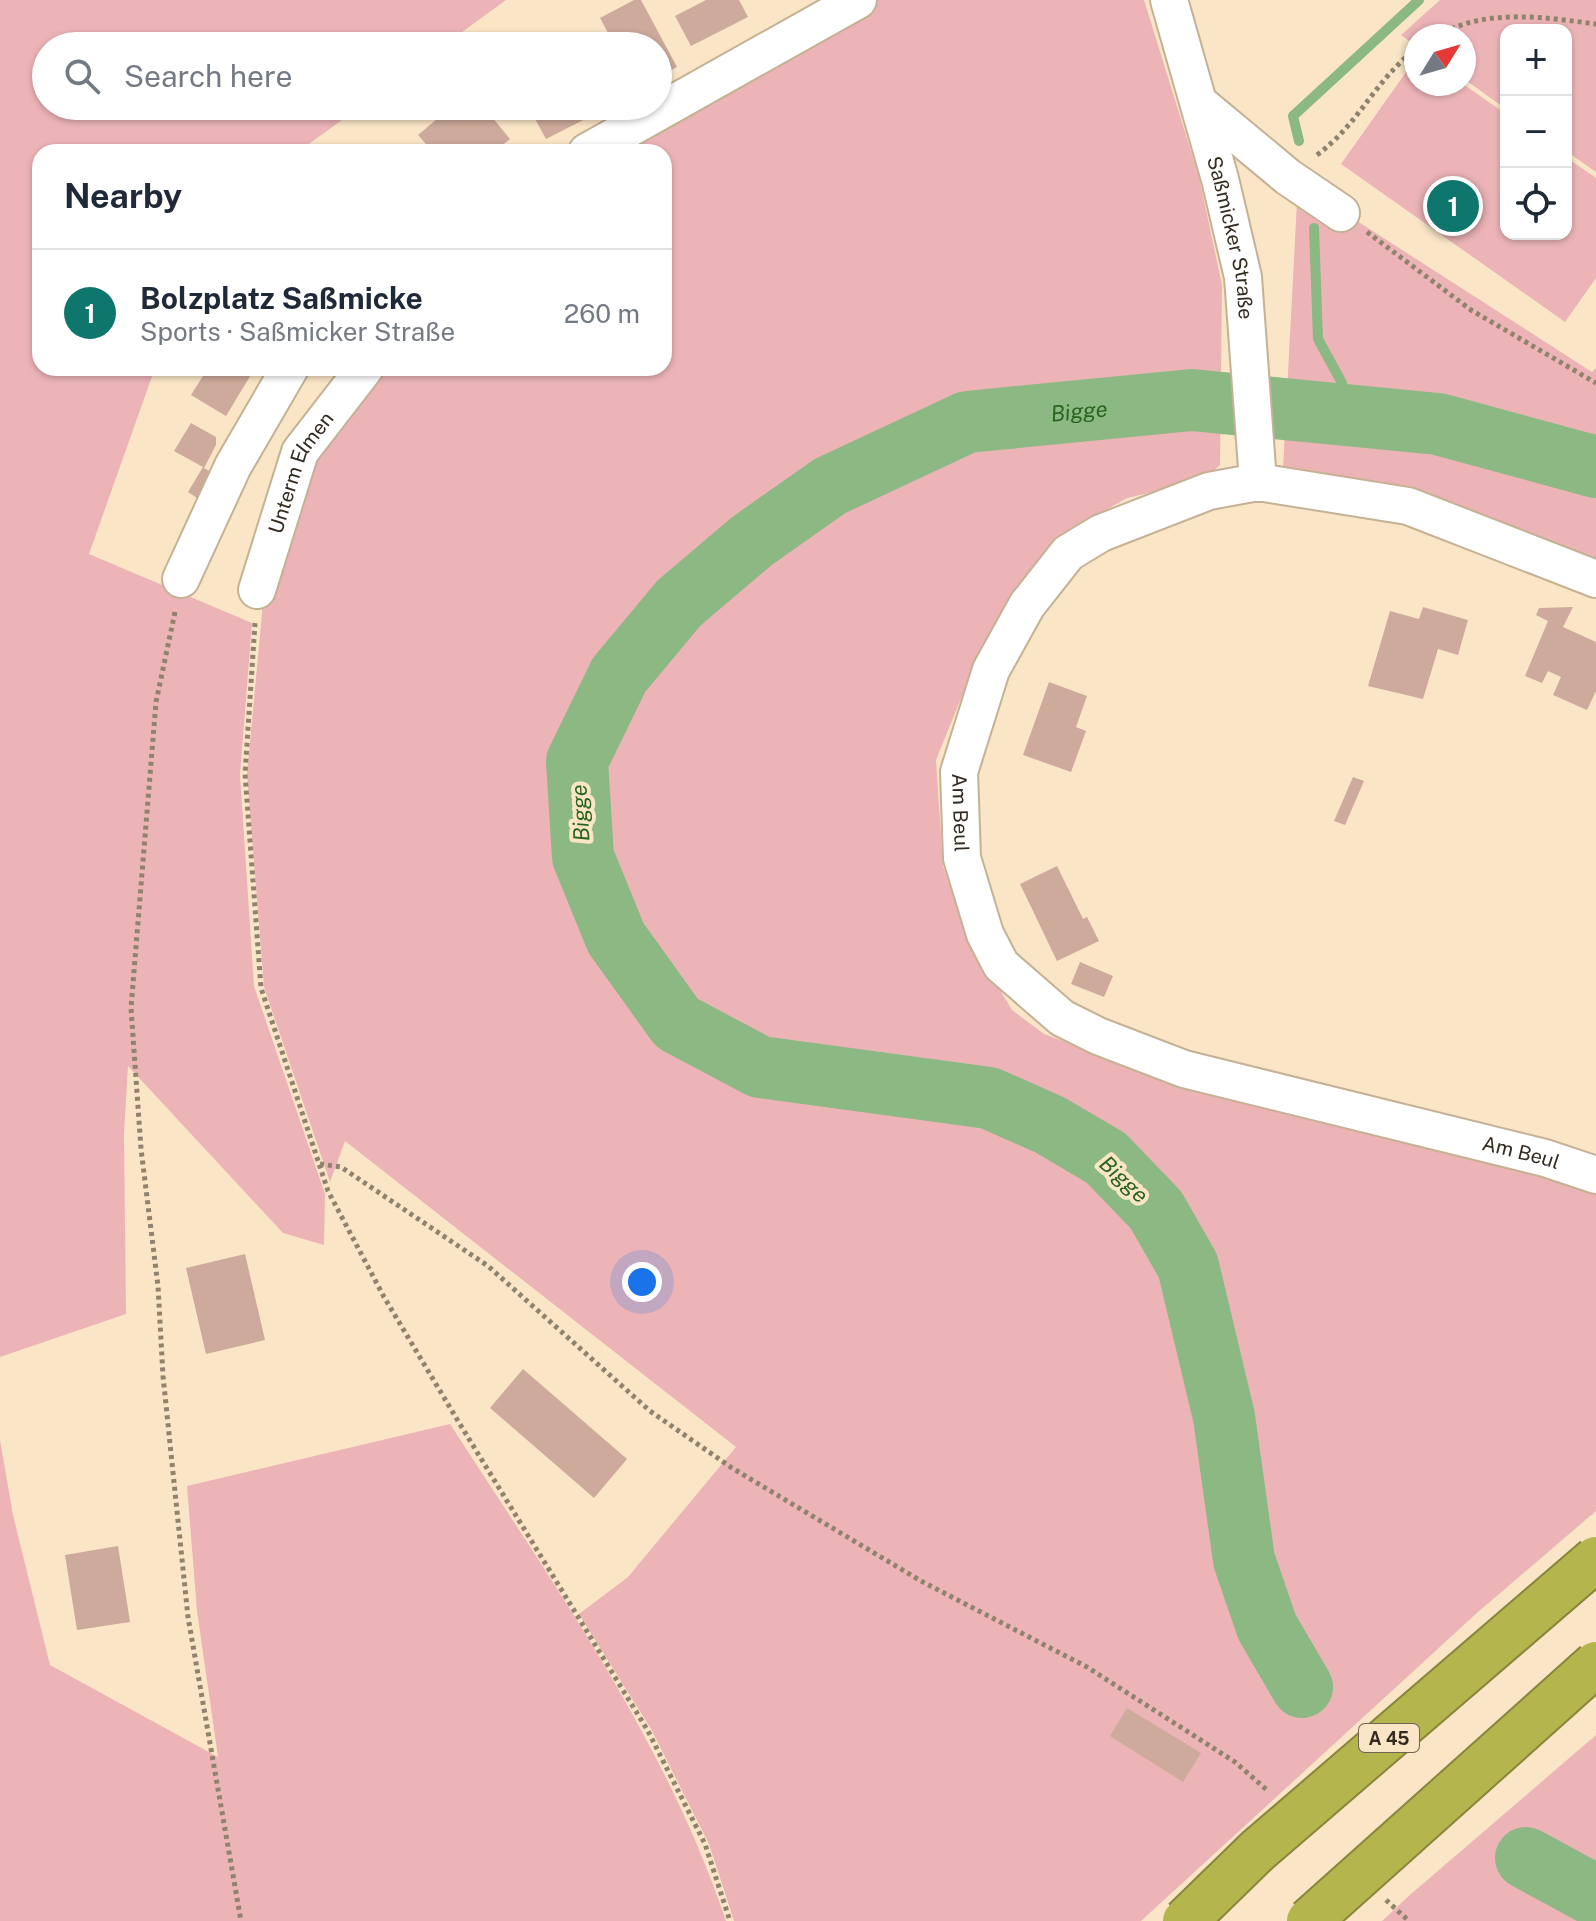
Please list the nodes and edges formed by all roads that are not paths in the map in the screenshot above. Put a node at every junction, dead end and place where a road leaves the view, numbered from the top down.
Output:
1 (858, 0) edge
2 (1169, 0) edge
3 (672, 101) edge
4 (1199, 103) junction
5 (633, 120) edge
6 (639, 120) edge
7 (582, 144) edge
8 (600, 144) edge
9 (1341, 213) road end
10 (285, 376) edge
11 (359, 376) edge
12 (1258, 482) junction
13 (181, 579) road end
14 (1596, 579) edge
15 (257, 590) road end
16 (1596, 1175) edge
17 (1596, 1559) edge
18 (1596, 1664) edge
19 (1185, 1921) edge
20 (1309, 1921) edge

1 - 3 street
2 - 4 street, Saßmicker Straße
4 - 9 street
4 - 12 street, Saßmicker Straße
5 - 7 street
6 - 8 street
10 - 13 street
11 - 15 street, Unterm Elmen
12 - 14 street, Am Beul
12 - 16 street, Am Beul
17 - 19 highway, A 45, bridge
18 - 20 highway, bridge

